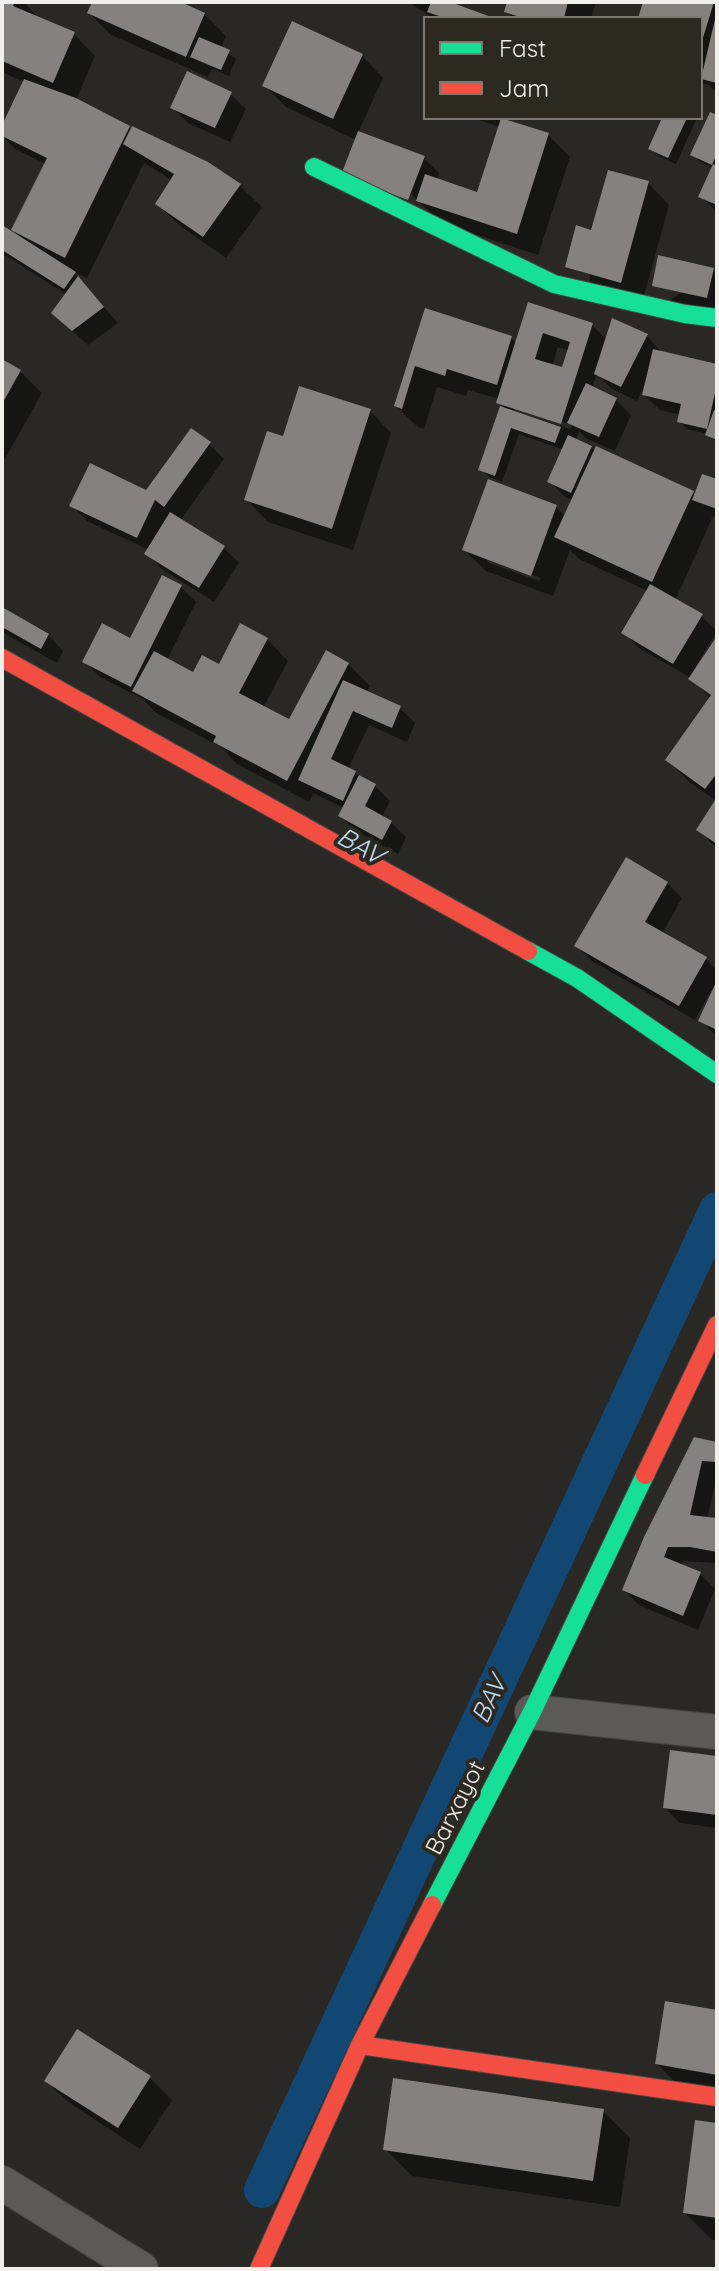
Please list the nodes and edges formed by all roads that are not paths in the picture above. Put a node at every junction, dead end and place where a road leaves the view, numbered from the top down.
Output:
1 (314, 167) dead end
2 (717, 318) edge
3 (2, 658) edge
4 (717, 1074) edge
5 (712, 1346) edge
6 (532, 1712) junction
7 (717, 1732) edge
8 (360, 2045) junction
9 (717, 2097) edge
10 (2, 2183) edge
11 (141, 2269) edge
12 (259, 2269) edge

1 - 2 street
3 - 4 street
5 - 6 street, Barxayot
6 - 7 street
6 - 8 street, Barxayot
8 - 9 street
8 - 12 street, Barxayot
10 - 11 street

